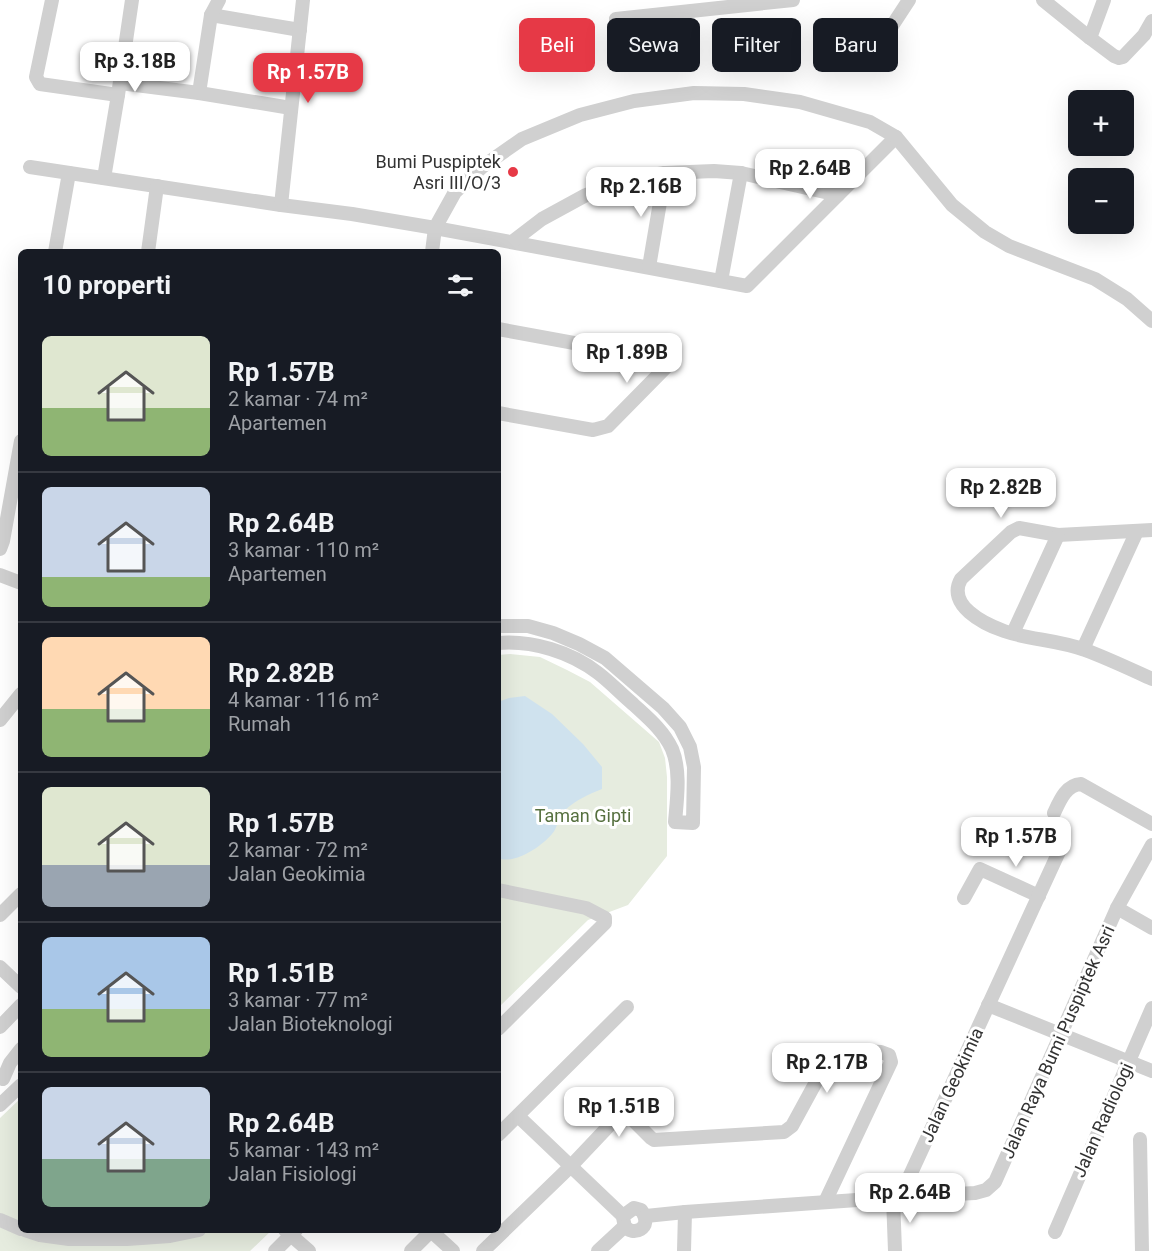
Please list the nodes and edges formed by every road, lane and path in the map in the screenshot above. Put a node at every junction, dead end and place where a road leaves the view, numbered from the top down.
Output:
1 (52, 0) edge
2 (132, 0) edge
3 (219, 0) edge
4 (303, 0) edge
5 (793, 0) edge
6 (909, 0) edge
7 (1044, 0) edge
8 (1104, 0) edge
9 (211, 15) junction
10 (625, 18) edge
11 (897, 18) edge
12 (1152, 21) edge
13 (300, 30) junction
14 (1090, 38) junction
15 (119, 89) junction
16 (199, 93) junction
17 (291, 108) junction
18 (896, 137) junction
19 (30, 167) dead end
20 (69, 173) junction
21 (665, 173) junction
22 (741, 173) junction
23 (104, 178) junction
24 (158, 186) junction
25 (838, 195) junction
26 (281, 205) junction
27 (435, 228) junction
28 (512, 242) junction
29 (56, 249) edge
30 (148, 249) edge
31 (432, 249) edge
32 (649, 267) junction
33 (721, 281) junction
34 (1152, 321) edge
35 (501, 330) edge
36 (501, 414) edge
37 (18, 458) edge
38 (1152, 530) edge
39 (1137, 531) junction
40 (1058, 535) junction
41 (0, 549) edge
42 (0, 575) edge
43 (18, 582) edge
44 (501, 626) edge
45 (1013, 633) junction
46 (501, 643) edge
47 (1083, 649) junction
48 (1152, 678) edge
49 (18, 698) edge
50 (0, 720) edge
51 (1054, 813) dead end
52 (1152, 824) edge
53 (1063, 843) dead end
54 (1152, 845) edge
55 (501, 891) edge
56 (1039, 896) junction
57 (18, 897) edge
58 (964, 898) dead end
59 (1117, 908) junction
60 (0, 915) edge
61 (1152, 928) edge
62 (0, 967) edge
63 (18, 984) edge
64 (988, 1005) junction
65 (627, 1007) dead end
66 (18, 1008) edge
67 (1152, 1008) edge
68 (0, 1026) edge
69 (501, 1026) edge
70 (1061, 1035) junction
71 (18, 1053) edge
72 (1129, 1062) junction
73 (18, 1065) edge
74 (1152, 1071) edge
75 (1, 1081) edge
76 (18, 1088) edge
77 (0, 1105) edge
78 (518, 1116) junction
79 (501, 1133) edge
80 (1140, 1139) dead end
81 (570, 1167) junction
82 (896, 1197) junction
83 (825, 1202) junction
84 (685, 1212) junction
85 (0, 1220) edge
86 (624, 1221) junction
87 (18, 1227) edge
88 (1054, 1232) dead end
89 (34, 1233) edge
90 (184, 1233) edge
91 (290, 1233) edge
92 (292, 1233) edge
93 (427, 1233) edge
94 (433, 1233) edge
95 (275, 1251) edge
96 (309, 1251) edge
97 (411, 1251) edge
98 (453, 1251) edge
99 (483, 1251) edge
100 (598, 1251) edge
101 (684, 1251) edge
102 (895, 1251) edge
103 (1142, 1251) edge

1 - 15 street
2 - 15 street
3 - 9 street
4 - 13 street
5 - 10 street
6 - 11 street
7 - 14 street
8 - 14 street
9 - 13 street
9 - 16 street
12 - 14 street
13 - 17 street
15 - 16 street
15 - 23 street
16 - 17 street
17 - 26 street
18 - 25 street
18 - 27 street
18 - 34 street
19 - 20 street
20 - 23 street
20 - 29 street
21 - 22 street
21 - 28 street
21 - 32 street
22 - 25 street
22 - 33 street
23 - 24 street
24 - 26 street
24 - 30 street
25 - 33 street
26 - 27 street
27 - 28 street
27 - 31 street
28 - 32 street
32 - 33 street
35 - 36 street
37 - 41 street
38 - 39 street
39 - 40 street
39 - 47 street
40 - 45 street
40 - 45 street
42 - 43 street
44 - 46 street
45 - 47 street
47 - 48 street
49 - 50 street
51 - 52 street
53 - 56 street, Jalan Geokimia
54 - 59 street, Jalan Raya Bumi Puspiptek Asri
55 - 69 street
56 - 58 street
56 - 64 street, Jalan Geokimia
57 - 60 street
59 - 61 street
59 - 70 street, Jalan Raya Bumi Puspiptek Asri
62 - 63 street
64 - 70 street, Jalan Geokimia
64 - 82 street, Jalan Geokimia
65 - 78 street
66 - 68 street
67 - 72 street, Jalan Radiologi
70 - 72 street, Jalan Geokimia
70 - 82 street, Jalan Raya Bumi Puspiptek Asri
71 - 75 street
72 - 74 street, Jalan Geokimia
72 - 88 street, Jalan Radiologi
73 - 75 street
76 - 77 street
78 - 79 street
78 - 81 street
80 - 103 street
81 - 83 street
81 - 86 street
81 - 99 street
82 - 83 street, Jalan Raya Bumi Puspiptek Asri
82 - 102 street
83 - 84 street, Jalan Raya Bumi Puspiptek Asri
84 - 86 street, Jalan Raya Bumi Puspiptek Asri
84 - 101 street
85 - 87 street
86 - 100 street
89 - 90 street
91 - 95 street
92 - 96 street
93 - 97 street
94 - 98 street

